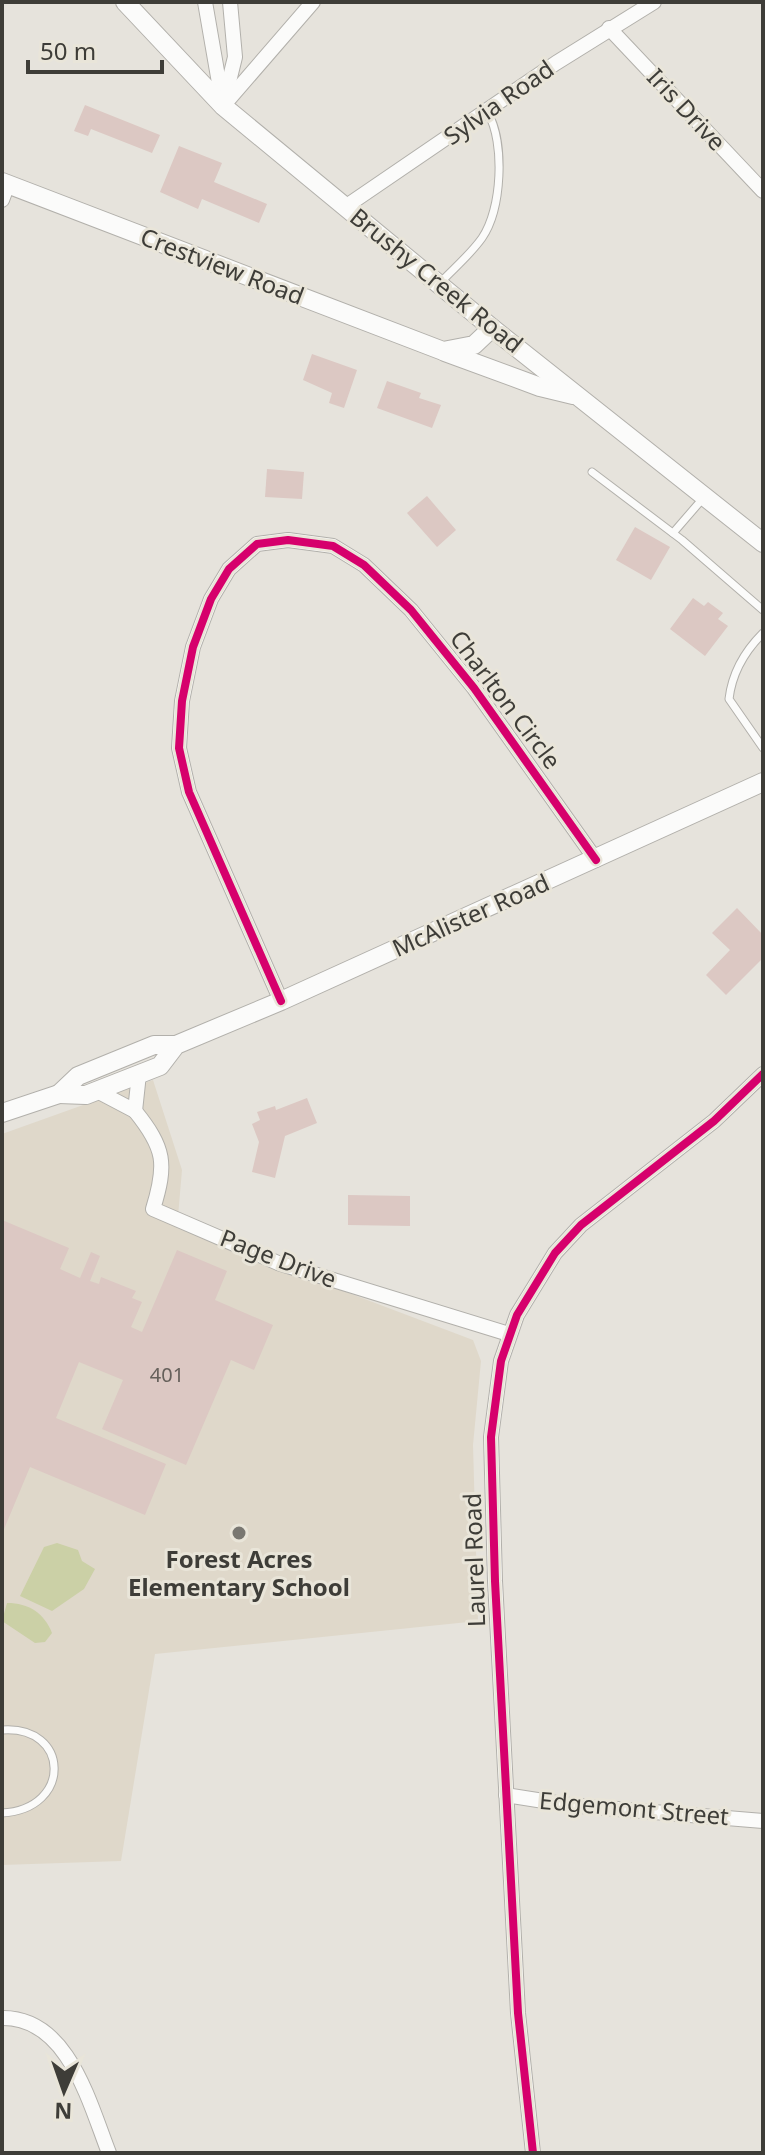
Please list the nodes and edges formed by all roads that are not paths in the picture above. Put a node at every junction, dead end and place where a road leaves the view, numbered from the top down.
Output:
1 (125, 2) edge
2 (205, 2) edge
3 (230, 2) edge
4 (313, 2) edge
5 (654, 2) edge
6 (609, 28) junction
7 (223, 106) junction
8 (488, 113) junction
9 (4, 189) edge
10 (763, 191) edge
11 (345, 207) junction
12 (439, 284) junction
13 (492, 328) junction
14 (443, 351) junction
15 (577, 396) junction
16 (592, 472) dead end
17 (706, 495) junction
18 (673, 533) junction
19 (763, 543) edge
20 (763, 610) edge
21 (763, 633) edge
22 (763, 748) edge
23 (763, 782) edge
24 (596, 860) junction
25 (281, 1001) junction
26 (176, 1045) junction
27 (139, 1074) junction
28 (763, 1074) edge
29 (97, 1091) junction
30 (59, 1094) junction
31 (135, 1111) junction
32 (2, 1113) edge
33 (509, 1334) junction
34 (2, 1730) edge
35 (506, 1795) junction
36 (2, 1813) edge
37 (763, 1821) edge
38 (2, 2018) edge
39 (109, 2153) edge
40 (533, 2153) edge

1 - 7 street, Brushy Creek Road
2 - 7 street
3 - 7 street
4 - 7 street
5 - 6 street, Sylvia Road
6 - 8 street, Sylvia Road
6 - 10 street, Iris Drive
7 - 11 street, Brushy Creek Road
8 - 11 street, Sylvia Road
8 - 12 lane
9 - 14 street, Crestview Road
11 - 12 street, Brushy Creek Road
12 - 13 street, Brushy Creek Road
13 - 14 street
13 - 15 street, Brushy Creek Road
14 - 15 street, Crestview Road
15 - 17 street, Brushy Creek Road
16 - 18 lane
17 - 18 lane
17 - 19 street, Brushy Creek Road
18 - 20 lane
21 - 22 lane
23 - 24 street, McAlister Road
24 - 25 street, McAlister Road
24 - 25 street, Charlton Circle
25 - 26 street, McAlister Road
26 - 27 street, McAlister Road
26 - 30 street, McAlister Road
27 - 29 street, McAlister Road
27 - 31 street
28 - 33 street, Laurel Road
29 - 30 street, McAlister Road
29 - 31 street, Page Drive
30 - 32 street, McAlister Road
31 - 33 street, Page Drive
33 - 35 street, Laurel Road
34 - 36 lane
35 - 37 street, Edgemont Street
35 - 40 street, Laurel Road
38 - 39 street

